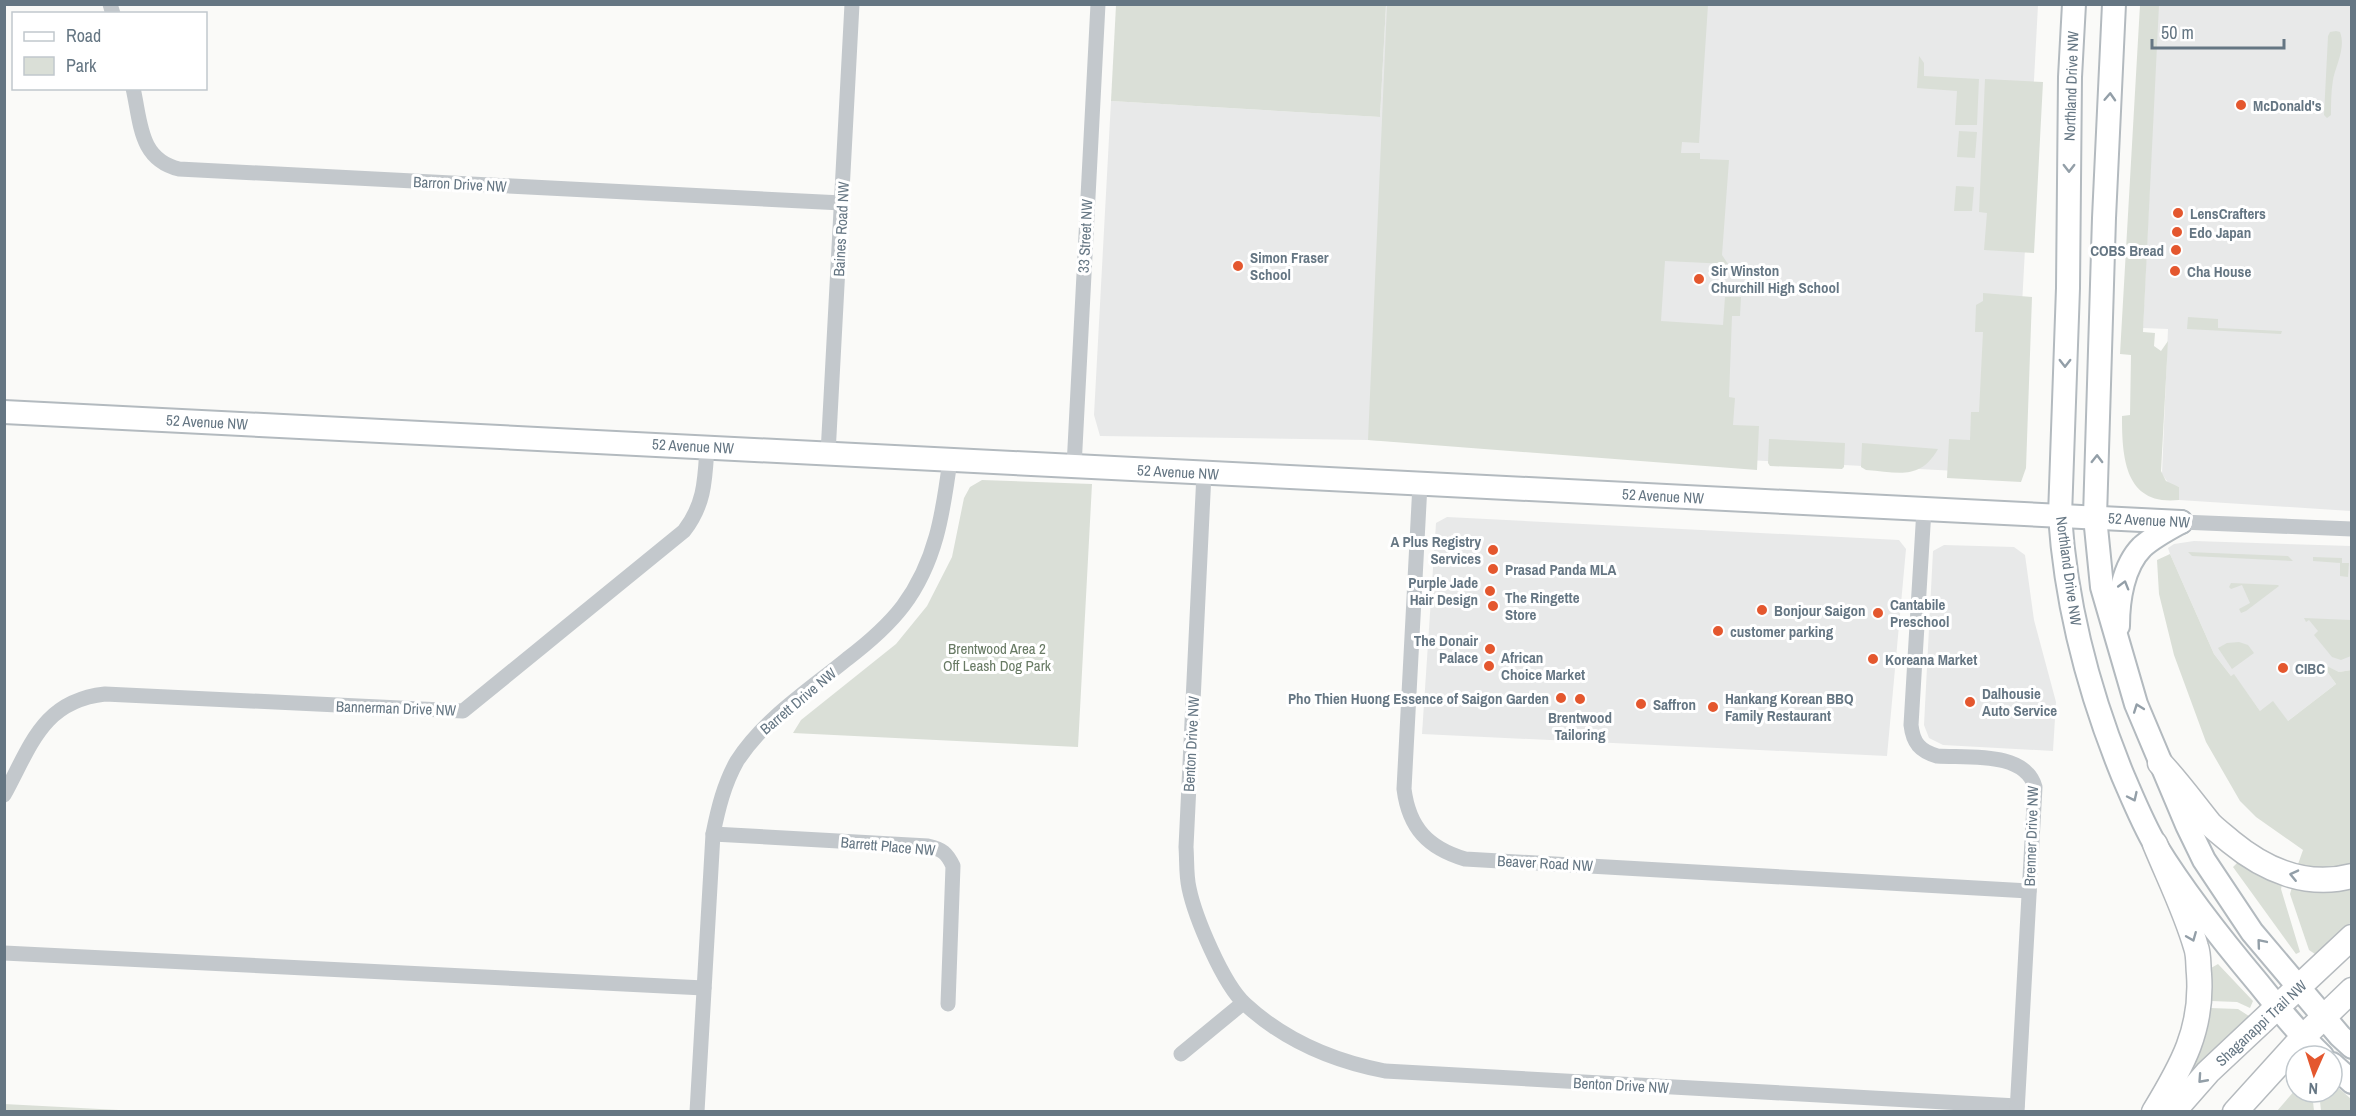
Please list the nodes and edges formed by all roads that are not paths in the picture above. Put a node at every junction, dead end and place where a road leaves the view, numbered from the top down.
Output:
1 (852, 4) edge
2 (1098, 4) edge
3 (2074, 4) edge
4 (2114, 4) edge
5 (133, 90) edge
6 (842, 203) junction
7 (4, 412) edge
8 (707, 447) junction
9 (828, 454) junction
10 (950, 460) junction
11 (1074, 467) junction
12 (1204, 473) junction
13 (1420, 484) junction
14 (1924, 509) junction
15 (2060, 516) junction
16 (2095, 517) junction
17 (2181, 522) junction
18 (2352, 529) edge
19 (2118, 643) junction
20 (2160, 763) junction
21 (4, 795) edge
22 (712, 834) junction
23 (2155, 844) junction
24 (2352, 876) edge
25 (2029, 891) junction
26 (2352, 937) edge
27 (4, 953) edge
28 (704, 988) junction
29 (2298, 988) junction
30 (2352, 990) edge
31 (1243, 1003) junction
32 (948, 1004) dead end
33 (2277, 1007) junction
34 (2324, 1017) junction
35 (2304, 1036) junction
36 (2311, 1044) edge
37 (2352, 1047) edge
38 (1181, 1054) dead end
39 (2017, 1109) edge
40 (697, 1112) edge
41 (2154, 1112) edge
42 (2173, 1112) edge
43 (2235, 1112) edge

1 - 6 street, Baines Road NW
2 - 11 street, 33 Street NW
3 -> 15 street, Northland Drive NW
16 -> 4 street, Northland Drive NW
5 - 6 street, Barron Drive NW
6 - 9 street, Baines Road NW
7 - 8 street, 52 Avenue NW
8 - 9 street, 52 Avenue NW
8 - 21 street, Bannerman Drive NW
9 - 10 street, 52 Avenue NW
10 - 11 street, 52 Avenue NW
10 - 22 street, Barrett Drive NW
11 - 12 street, 52 Avenue NW
12 - 13 street, 52 Avenue NW
12 - 31 street, Benton Drive NW
13 - 14 street, 52 Avenue NW
13 - 25 street, Beaver Road NW
14 - 15 street, 52 Avenue NW
14 - 25 street, Brenner Drive NW
15 - 16 street, 52 Avenue NW
15 -> 23 street, Northland Drive NW
16 - 17 street, 52 Avenue NW
16 - 19 street, Northland Drive NW
17 - 18 street, 52 Avenue NW
19 -> 17 street
20 -> 19 street, Northland Drive NW
24 -> 20 main road
29 -> 20 street, Northland Drive NW
22 - 28 street, Barrett Drive NW
22 - 32 street, Barrett Place NW
23 - 33 street, Northland Drive NW
23 -> 41 main road
25 - 39 street, Brenner Drive NW
26 - 29 main road, Shaganappi Trail NW
27 - 28 street
28 - 40 street, Barrett Drive NW
29 - 33 main road, Shaganappi Trail NW
29 - 34 street, Northland Drive NW
30 - 34 main road
31 - 38 street
31 - 39 street, Benton Drive NW
33 - 35 street, Northland Drive NW
33 -> 42 main road, Shaganappi Trail NW
34 - 35 main road
34 - 37 street, Northland Drive NW
35 - 36 street, Northland Drive NW
35 - 43 main road

